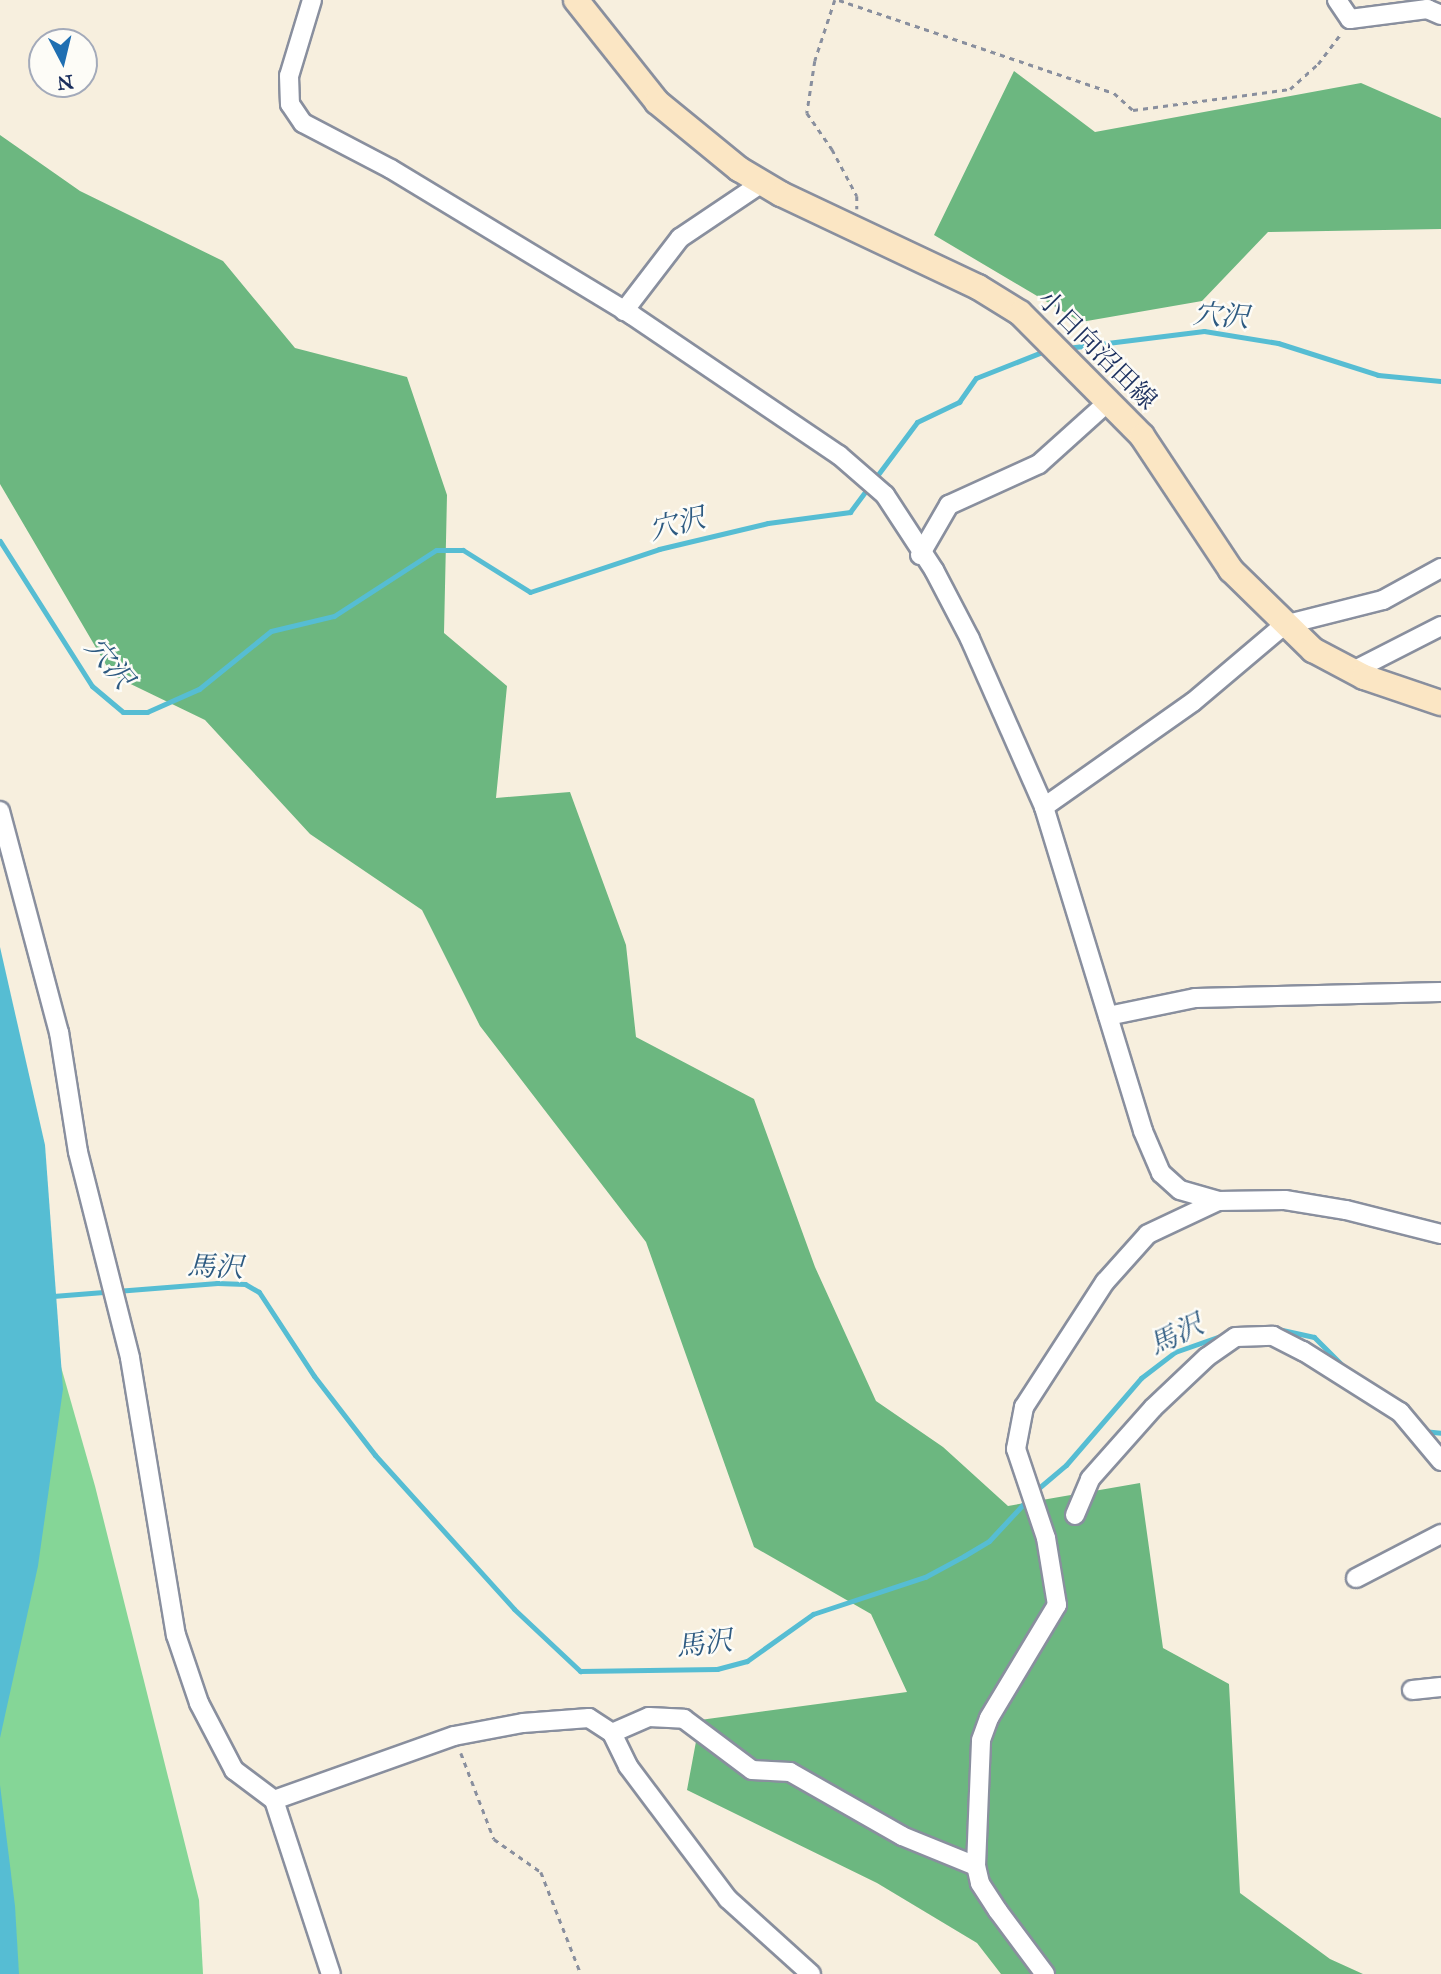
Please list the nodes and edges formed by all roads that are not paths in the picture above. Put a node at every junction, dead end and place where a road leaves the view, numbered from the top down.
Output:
1 (312, 0) edge
2 (576, 0) edge
3 (1337, 0) edge
4 (1441, 15) edge
5 (762, 183) junction
6 (624, 311) junction
7 (1109, 401) junction
8 (920, 555) junction
9 (1441, 568) edge
10 (1284, 625) junction
11 (1441, 626) edge
12 (1353, 671) junction
13 (1441, 704) edge
14 (1044, 807) junction
15 (0, 811) edge
16 (1441, 992) edge
17 (1108, 1016) junction
18 (1218, 1201) junction
19 (1441, 1234) edge
20 (1441, 1461) edge
21 (1074, 1515) dead end
22 (1441, 1534) edge
23 (1356, 1577) dead end
24 (1441, 1686) edge
25 (1412, 1690) dead end
26 (611, 1733) junction
27 (274, 1800) junction
28 (976, 1866) junction
29 (331, 1974) edge
30 (811, 1974) edge
31 (1045, 1974) edge

1 - 6 street
2 - 5 main road, 小日向沼田線
3 - 4 street
5 - 6 street
5 - 7 main road, 小日向沼田線
6 - 8 street
7 - 8 street
7 - 10 main road, 小日向沼田線
8 - 14 street
9 - 10 street
10 - 12 main road, 小日向沼田線
10 - 14 street
11 - 12 street
12 - 13 main road, 小日向沼田線
14 - 17 street
15 - 27 street
16 - 17 street
17 - 18 street
18 - 19 street
18 - 28 street
20 - 21 street
22 - 23 street
24 - 25 street
26 - 27 street
26 - 28 street
26 - 30 street
27 - 29 street
28 - 31 street

